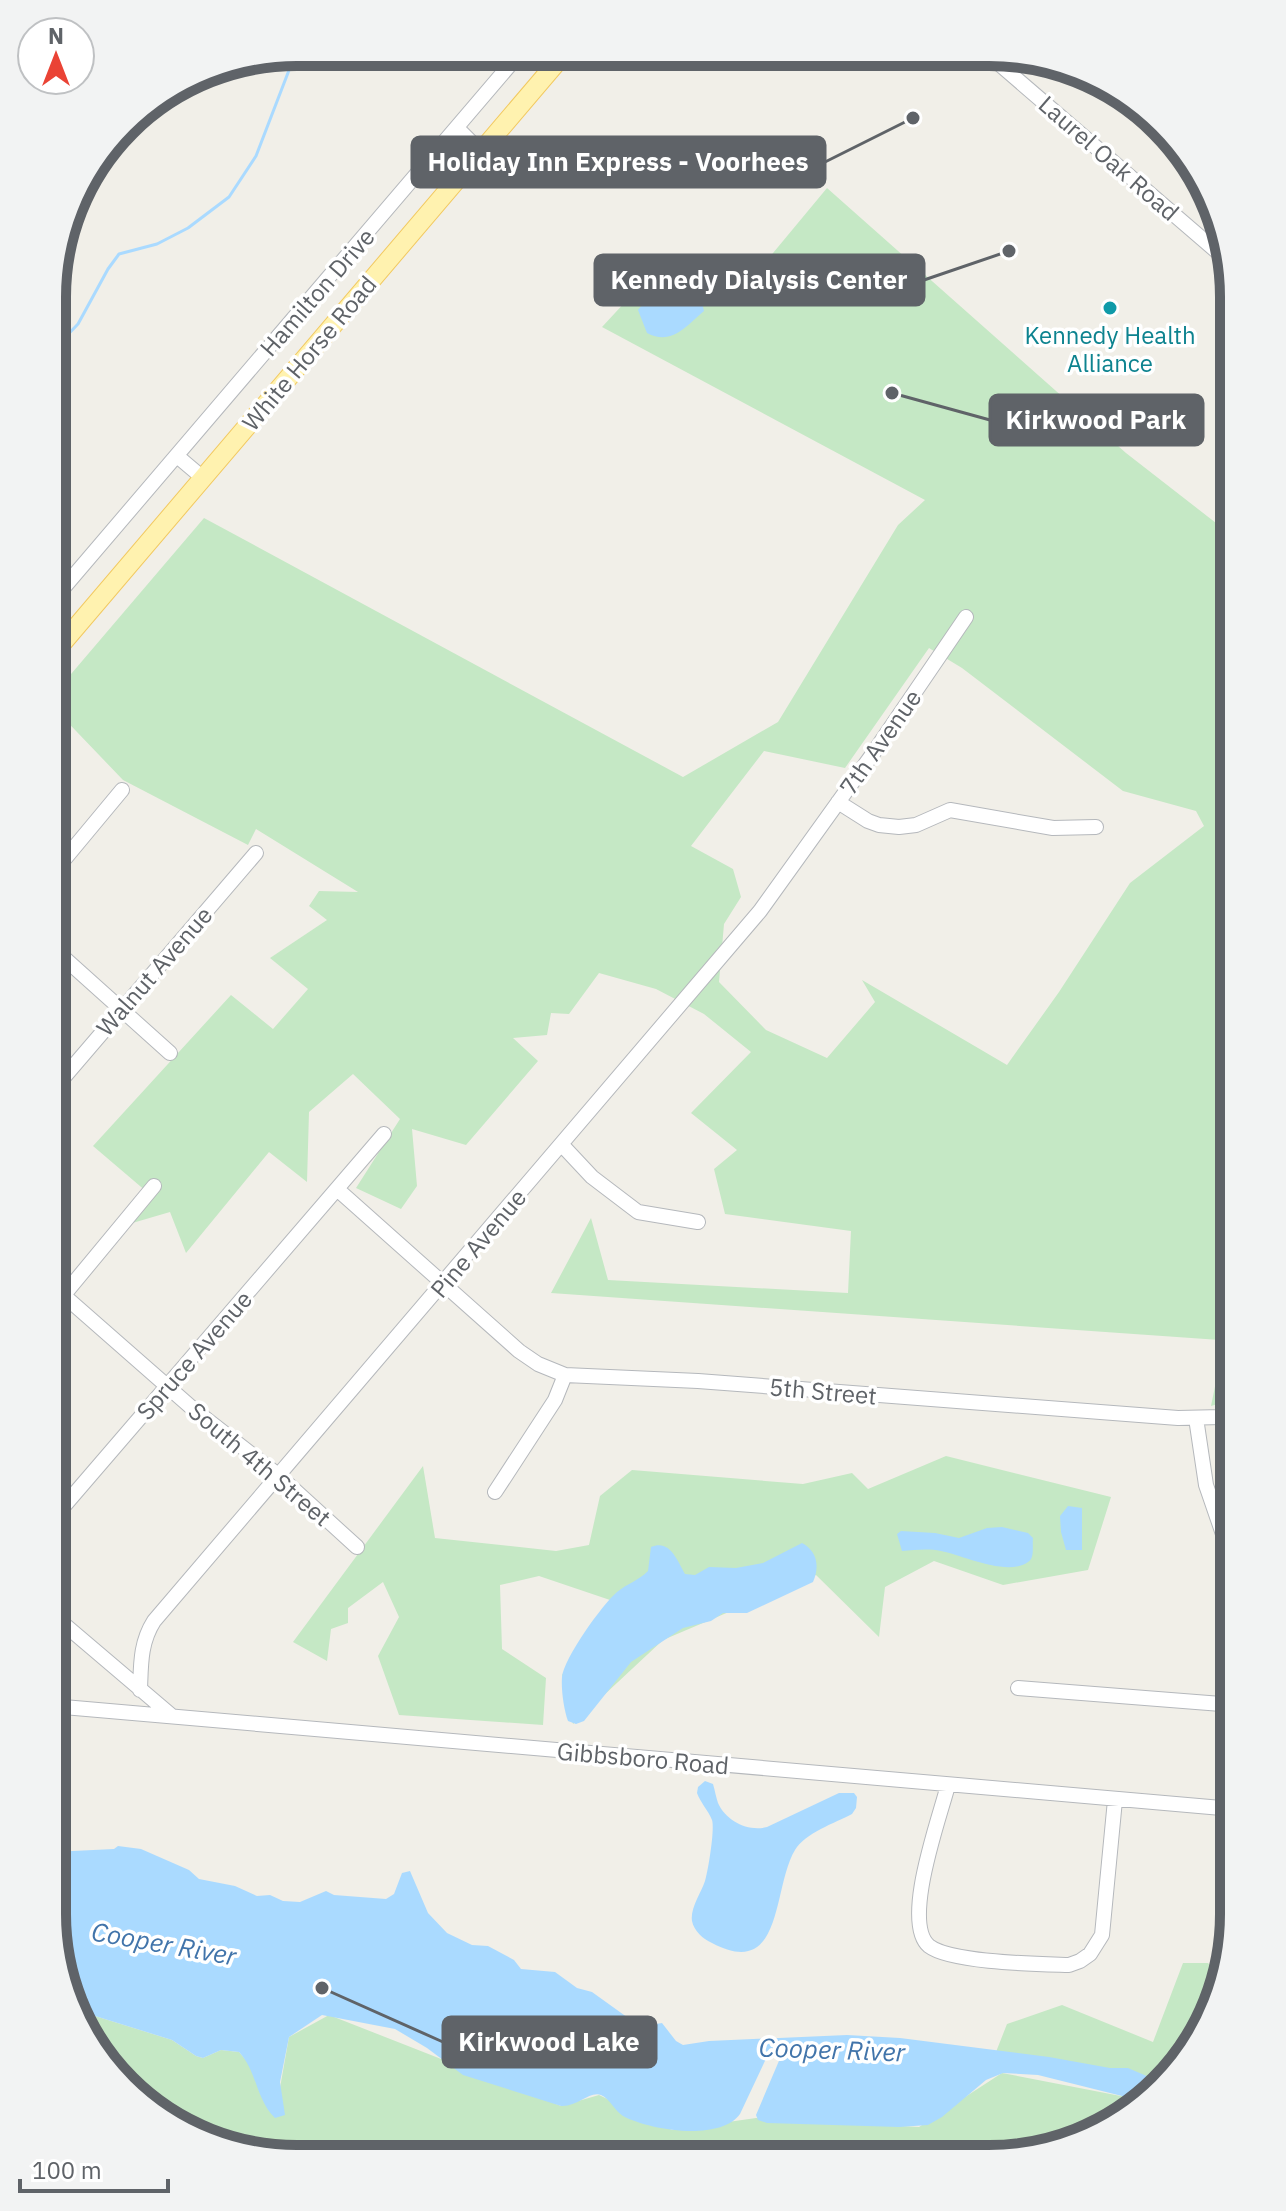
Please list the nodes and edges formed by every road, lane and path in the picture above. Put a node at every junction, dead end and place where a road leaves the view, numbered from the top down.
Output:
1 (509, 66) edge
2 (554, 66) edge
3 (1002, 66) edge
4 (457, 128) junction
5 (481, 152) junction
6 (1216, 250) edge
7 (177, 456) junction
8 (203, 478) junction
9 (66, 585) edge
10 (966, 617) dead end
11 (66, 639) edge
12 (122, 790) dead end
13 (838, 802) junction
14 (1096, 827) dead end
15 (256, 853) dead end
16 (66, 857) edge
17 (66, 960) edge
18 (120, 1009) junction
19 (170, 1053) dead end
20 (66, 1074) edge
21 (384, 1134) dead end
22 (562, 1145) junction
23 (154, 1186) dead end
24 (337, 1189) junction
25 (698, 1222) dead end
26 (66, 1282) edge
27 (443, 1284) junction
28 (66, 1298) edge
29 (565, 1375) junction
30 (167, 1386) junction
31 (1220, 1415) edge
32 (1196, 1418) junction
33 (278, 1475) junction
34 (495, 1492) dead end
35 (66, 1504) edge
36 (1220, 1525) edge
37 (357, 1547) dead end
38 (66, 1626) edge
39 (1018, 1688) dead end
40 (140, 1690) junction
41 (1220, 1704) edge
42 (66, 1707) edge
43 (172, 1716) junction
44 (948, 1785) junction
45 (1115, 1800) junction
46 (1220, 1808) edge

1 - 4 street, Hamilton Drive
2 - 5 main road, White Horse Road
3 - 6 street, Laurel Oak Road
4 - 5 street
4 - 7 street, Hamilton Drive
5 - 8 main road, White Horse Road
7 - 8 street
7 - 9 street, Hamilton Drive
8 - 11 main road, White Horse Road
10 - 13 street, 7th Avenue
12 - 16 street
13 - 14 street, 7th Avenue
13 - 22 street, Pine Avenue
15 - 18 street, Walnut Avenue
17 - 18 street
18 - 19 street
18 - 20 street, Walnut Avenue
21 - 24 street, Spruce Avenue
22 - 25 street
22 - 27 street, Pine Avenue
23 - 26 street
24 - 27 street, 5th Street
24 - 30 street, Spruce Avenue
27 - 29 street, 5th Street
27 - 33 street, Pine Avenue
28 - 30 street, South 4th Street
29 - 32 street, 5th Street
29 - 34 street
30 - 33 street, South 4th Street
30 - 35 street, Spruce Avenue
31 - 32 street, 5th Street
32 - 36 street
33 - 37 street, South 4th Street
33 - 40 street, Pine Avenue
38 - 40 street
39 - 41 street
40 - 43 street
42 - 43 street, Gibbsboro Road
43 - 44 street, Gibbsboro Road
44 - 45 street, Gibbsboro Road
44 - 45 street
45 - 46 street, Gibbsboro Road

